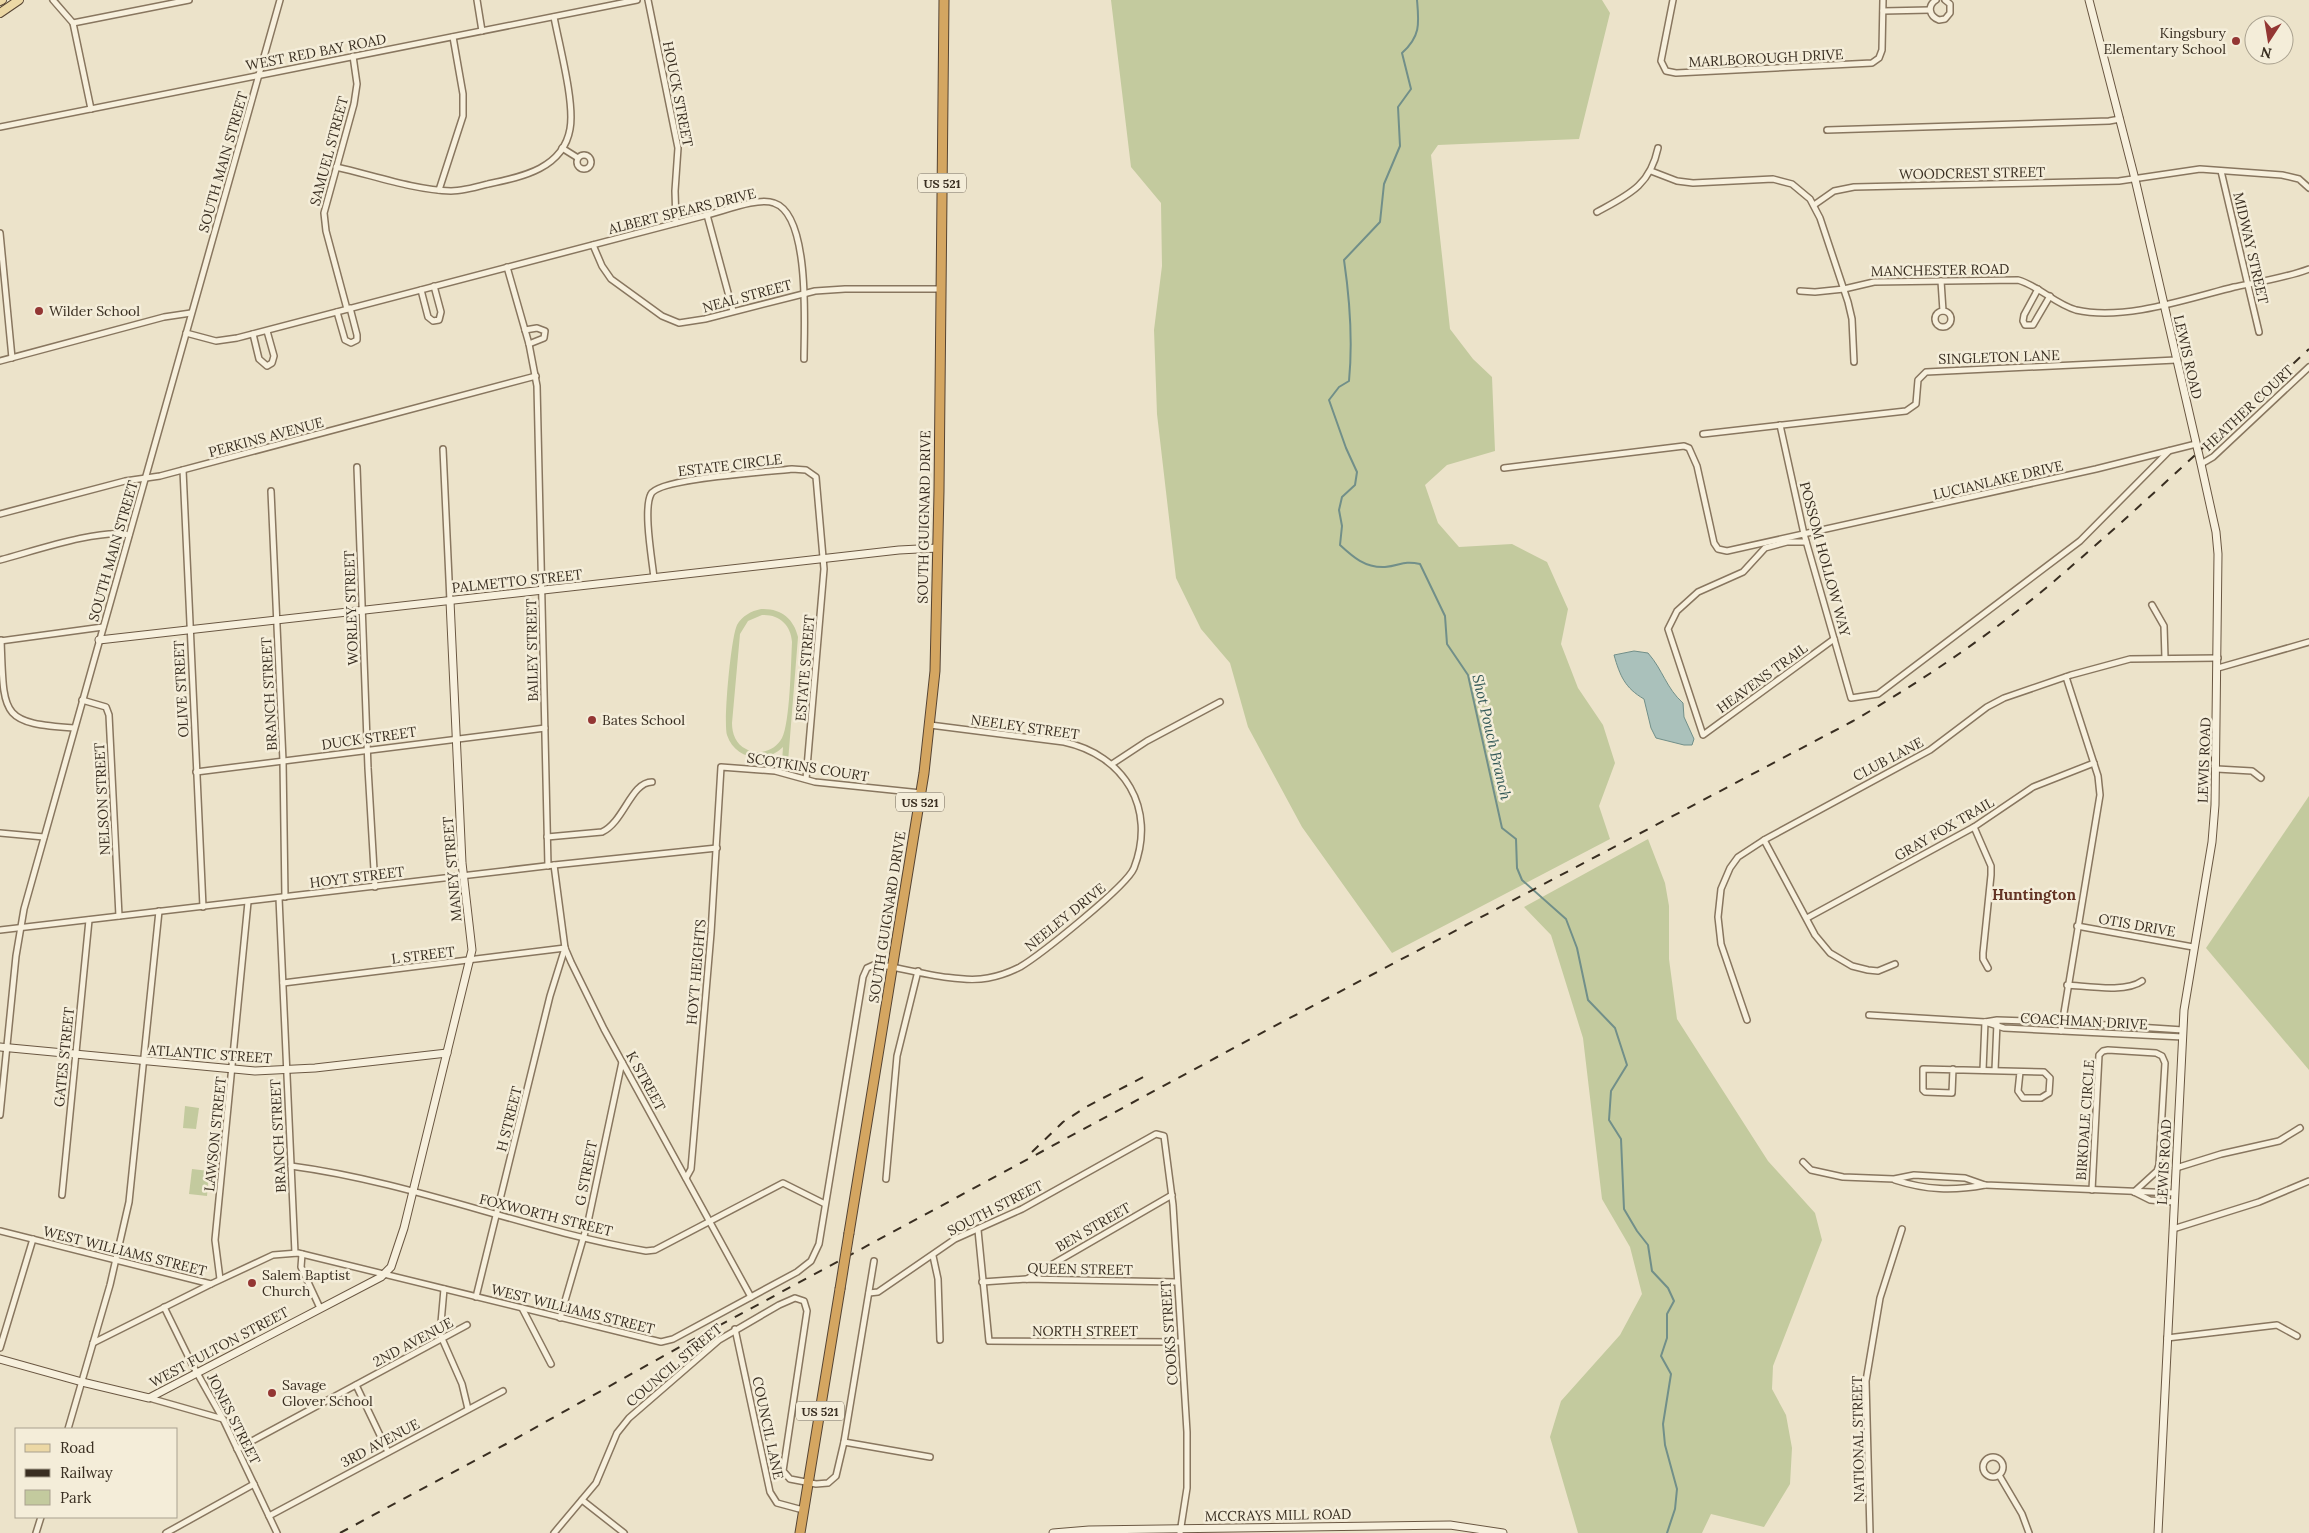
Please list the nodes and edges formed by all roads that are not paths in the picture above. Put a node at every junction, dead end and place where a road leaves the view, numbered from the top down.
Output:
1 (19, 0) edge
2 (53, 0) edge
3 (189, 0) edge
4 (280, 0) edge
5 (477, 0) edge
6 (637, 0) edge
7 (648, 0) edge
8 (944, 0) edge
9 (1673, 0) edge
10 (1883, 0) edge
11 (1936, 0) edge
12 (1945, 0) edge
13 (2089, 0) edge
14 (1930, 10) junction
15 (1883, 11) junction
16 (0, 13) edge
17 (554, 17) junction
18 (73, 23) junction
19 (482, 31) junction
20 (452, 37) junction
21 (353, 56) junction
22 (259, 75) junction
23 (91, 108) junction
24 (2120, 119) junction
25 (0, 127) edge
26 (1827, 130) dead end
27 (562, 148) junction
28 (1658, 148) dead end
29 (578, 158) dead end
30 (336, 167) junction
31 (1651, 171) junction
32 (2221, 171) junction
33 (2134, 179) junction
34 (2309, 188) edge
35 (439, 190) junction
36 (1814, 205) junction
37 (1597, 212) dead end
38 (707, 215) junction
39 (676, 223) junction
40 (0, 233) edge
41 (593, 245) junction
42 (507, 267) junction
43 (2309, 270) edge
44 (1941, 281) junction
45 (2248, 284) junction
46 (434, 286) junction
47 (1844, 289) junction
48 (2038, 289) junction
49 (421, 290) junction
50 (941, 290) junction
51 (1800, 291) dead end
52 (804, 293) junction
53 (2050, 296) junction
54 (2163, 304) junction
55 (349, 309) junction
56 (733, 311) junction
57 (1943, 311) dead end
58 (337, 312) junction
59 (191, 313) junction
60 (525, 330) junction
61 (267, 331) junction
62 (2259, 332) dead end
63 (186, 333) junction
64 (253, 334) junction
65 (529, 344) junction
66 (12, 358) junction
67 (804, 359) dead end
68 (2176, 360) junction
69 (0, 361) edge
70 (1854, 362) dead end
71 (2309, 367) edge
72 (536, 376) junction
73 (1780, 425) junction
74 (1704, 434) dead end
75 (2196, 444) junction
76 (443, 449) dead end
77 (2170, 450) junction
78 (2201, 464) junction
79 (357, 467) dead end
80 (1504, 468) dead end
81 (183, 470) junction
82 (145, 478) junction
83 (271, 491) dead end
84 (0, 514) edge
85 (1804, 534) junction
86 (129, 535) junction
87 (1806, 542) junction
88 (938, 548) junction
89 (824, 558) junction
90 (0, 560) edge
91 (654, 578) junction
92 (542, 590) junction
93 (450, 601) junction
94 (2152, 605) dead end
95 (363, 611) junction
96 (277, 621) junction
97 (103, 627) junction
98 (190, 631) junction
99 (1834, 639) junction
100 (0, 640) edge
101 (100, 640) junction
102 (2309, 642) edge
103 (2164, 658) junction
104 (2218, 658) junction
105 (2218, 668) junction
106 (2066, 677) junction
107 (82, 700) junction
108 (1220, 702) dead end
109 (930, 726) junction
110 (74, 728) junction
111 (545, 728) junction
112 (456, 738) junction
113 (367, 749) junction
114 (283, 761) junction
115 (2094, 763) junction
116 (1112, 764) junction
117 (721, 767) joint
118 (2216, 769) junction
119 (196, 772) junction
120 (2262, 778) dead end
121 (806, 779) junction
122 (652, 782) dead end
123 (921, 793) junction
124 (1974, 827) junction
125 (0, 833) edge
126 (44, 836) junction
127 (548, 837) junction
128 (1764, 840) junction
129 (717, 848) junction
130 (551, 866) junction
131 (463, 876) junction
132 (375, 887) junction
133 (286, 897) junction
134 (279, 898) junction
135 (248, 902) junction
136 (202, 906) junction
137 (159, 911) junction
138 (119, 916) junction
139 (1807, 918) junction
140 (88, 920) junction
141 (2077, 926) junction
142 (20, 928) junction
143 (0, 930) edge
144 (2193, 947) junction
145 (565, 948) junction
146 (470, 960) junction
147 (1895, 964) dead end
148 (892, 967) junction
149 (1988, 968) dead end
150 (918, 971) junction
151 (2142, 981) dead end
152 (283, 983) junction
153 (2067, 985) junction
154 (1869, 1015) dead end
155 (1747, 1020) dead end
156 (1997, 1020) junction
157 (1985, 1022) junction
158 (2061, 1022) junction
159 (1997, 1027) junction
160 (2061, 1031) junction
161 (2183, 1033) junction
162 (4, 1048) edge
163 (447, 1053) junction
164 (76, 1055) junction
165 (622, 1061) junction
166 (144, 1062) junction
167 (1952, 1069) junction
168 (232, 1070) junction
169 (286, 1070) junction
170 (1983, 1070) junction
171 (1995, 1070) junction
172 (2020, 1072) junction
173 (0, 1115) edge
174 (2300, 1128) dead end
175 (1161, 1134) joint
176 (1803, 1162) dead end
177 (291, 1166) junction
178 (2176, 1168) junction
179 (686, 1178) junction
180 (886, 1179) dead end
181 (1894, 1179) junction
182 (2309, 1182) edge
183 (1985, 1185) junction
184 (2092, 1190) junction
185 (413, 1192) junction
186 (2134, 1192) junction
187 (2175, 1193) junction
188 (1172, 1195) junction
189 (62, 1196) dead end
190 (2174, 1202) junction
191 (825, 1204) junction
192 (496, 1215) junction
193 (710, 1222) junction
194 (1902, 1229) dead end
195 (2173, 1229) junction
196 (978, 1230) junction
197 (0, 1231) edge
198 (583, 1237) junction
199 (33, 1239) junction
200 (295, 1253) junction
201 (302, 1254) junction
202 (933, 1256) junction
203 (116, 1260) junction
204 (874, 1261) dead end
205 (384, 1274) junction
206 (220, 1279) junction
207 (1026, 1279) junction
208 (982, 1282) junction
209 (1178, 1282) junction
210 (211, 1284) junction
211 (444, 1289) junction
212 (869, 1293) junction
213 (476, 1297) junction
214 (751, 1297) junction
215 (164, 1307) junction
216 (320, 1308) junction
217 (522, 1308) junction
218 (560, 1318) junction
219 (467, 1326) dead end
220 (735, 1329) junction
221 (2297, 1336) dead end
222 (2167, 1338) junction
223 (441, 1339) junction
224 (940, 1340) dead end
225 (1181, 1342) junction
226 (93, 1343) junction
227 (0, 1348) edge
228 (0, 1359) edge
229 (551, 1364) dead end
230 (198, 1372) junction
231 (82, 1382) junction
232 (356, 1385) junction
233 (503, 1391) dead end
234 (149, 1398) junction
235 (468, 1409) junction
236 (223, 1419) junction
237 (68, 1428) edge
238 (844, 1442) junction
239 (237, 1449) junction
240 (388, 1452) junction
241 (930, 1457) dead end
242 (1999, 1475) dead end
243 (808, 1483) junction
244 (254, 1484) junction
245 (582, 1500) junction
246 (803, 1510) junction
247 (269, 1516) junction
248 (41, 1518) edge
249 (1395, 1530) edge
250 (1180, 1531) edge
251 (36, 1533) edge
252 (166, 1533) edge
253 (277, 1533) edge
254 (554, 1533) edge
255 (624, 1533) edge
256 (800, 1533) edge
257 (1053, 1533) edge
258 (1503, 1533) edge
259 (1870, 1533) edge
260 (2029, 1533) edge
261 (2158, 1533) edge

1 - 16 main road
2 - 18 street
3 - 18 street
4 - 22 street, SOUTH MAIN STREET
5 - 19 street
6 - 17 street, WEST RED BAY ROAD
7 - 39 street, HOUCK STREET
8 - 50 highway, SOUTH GUIGNARD DRIVE / US 521
9 - 15 street, MARLBOROUGH DRIVE
10 - 15 street, MARLBOROUGH DRIVE
11 - 14 street
12 - 14 street
13 - 24 street, LEWIS ROAD
14 - 15 street
17 - 19 street, WEST RED BAY ROAD
17 - 27 street
18 - 23 street
19 - 20 street, WEST RED BAY ROAD
20 - 21 street, WEST RED BAY ROAD
20 - 35 street
21 - 22 street, WEST RED BAY ROAD
21 - 30 street, SAMUEL STREET
22 - 23 street, WEST RED BAY ROAD
22 - 59 street, SOUTH MAIN STREET
23 - 25 street, WEST RED BAY ROAD
24 - 26 street
24 - 33 street, LEWIS ROAD
27 - 29 street
27 - 35 street
28 - 31 street
30 - 35 street
30 - 55 street, SAMUEL STREET
31 - 36 street
31 - 37 street
32 - 33 street, WOODCREST STREET
32 - 34 street, WOODCREST STREET
32 - 45 street, MIDWAY STREET
33 - 36 street, WOODCREST STREET
33 - 54 street, LEWIS ROAD
36 - 47 street
38 - 39 street, ALBERT SPEARS DRIVE
38 - 52 street, ALBERT SPEARS DRIVE
38 - 56 street
39 - 41 street, ALBERT SPEARS DRIVE
40 - 66 street
41 - 42 street, ALBERT SPEARS DRIVE
41 - 56 street, NEAL STREET
42 - 46 street, ALBERT SPEARS DRIVE
42 - 60 street, BAILEY STREET
43 - 45 street, MANCHESTER ROAD
44 - 47 street, MANCHESTER ROAD
44 - 48 street, MANCHESTER ROAD
44 - 57 street
45 - 54 street, MANCHESTER ROAD
45 - 62 street, MIDWAY STREET
46 - 49 street, ALBERT SPEARS DRIVE
46 - 49 street
47 - 51 street, MANCHESTER ROAD
47 - 70 street
48 - 53 street, MANCHESTER ROAD
48 - 53 street
49 - 55 street, ALBERT SPEARS DRIVE
50 - 52 street, NEAL STREET
50 - 88 highway, SOUTH GUIGNARD DRIVE / US 521
52 - 56 street, NEAL STREET
52 - 67 street, ALBERT SPEARS DRIVE
53 - 54 street, MANCHESTER ROAD
54 - 68 street, LEWIS ROAD
55 - 58 street, ALBERT SPEARS DRIVE
55 - 58 street
58 - 61 street, ALBERT SPEARS DRIVE
59 - 63 street, SOUTH MAIN STREET
59 - 66 street
60 - 65 street, BAILEY STREET
60 - 65 street
61 - 64 street, ALBERT SPEARS DRIVE
61 - 64 street
63 - 64 street, ALBERT SPEARS DRIVE
63 - 82 street, SOUTH MAIN STREET
65 - 72 street, BAILEY STREET
66 - 69 street
68 - 73 street, SINGLETON LANE
68 - 75 street, LEWIS ROAD
71 - 78 street, HEATHER COURT
72 - 81 street, PERKINS AVENUE
72 - 92 street, BAILEY STREET
73 - 74 street, SINGLETON LANE
73 - 85 street, POSSOM HOLLOW WAY
75 - 77 street, LUCIANLAKE DRIVE
75 - 78 street, LEWIS ROAD
76 - 93 street, MANEY STREET
77 - 85 street, LUCIANLAKE DRIVE
77 - 99 street, POSSOM HOLLOW WAY
78 - 104 street, LEWIS ROAD
79 - 95 street, WORLEY STREET
80 - 85 street, LUCIANLAKE DRIVE
81 - 82 street, PERKINS AVENUE
81 - 98 street, OLIVE STREET
82 - 84 street, PERKINS AVENUE
82 - 86 street, SOUTH MAIN STREET
83 - 96 street, BRANCH STREET
85 - 87 street, POSSOM HOLLOW WAY
86 - 90 street
86 - 97 street, SOUTH MAIN STREET
87 - 99 street, POSSOM HOLLOW WAY
87 - 99 street, HEAVENS TRAIL
88 - 89 street, PALMETTO STREET
88 - 109 highway, SOUTH GUIGNARD DRIVE / US 521
89 - 91 street, PALMETTO STREET
89 - 91 street, ESTATE CIRCLE
89 - 121 street, ESTATE STREET
91 - 92 street, PALMETTO STREET
92 - 93 street, PALMETTO STREET
92 - 111 street, BAILEY STREET
93 - 95 street, PALMETTO STREET
93 - 112 street, MANEY STREET
94 - 103 street
95 - 96 street, PALMETTO STREET
95 - 113 street, WORLEY STREET
96 - 98 street, PALMETTO STREET
96 - 114 street, BRANCH STREET
97 - 100 street
97 - 101 street, SOUTH MAIN STREET
98 - 101 street, PALMETTO STREET
98 - 119 street, OLIVE STREET
100 - 110 street
101 - 107 street, SOUTH MAIN STREET
102 - 105 street
103 - 104 street, CLUB LANE
103 - 106 street, CLUB LANE
104 - 105 street, LEWIS ROAD
105 - 118 street, LEWIS ROAD
106 - 115 street
106 - 128 street, CLUB LANE
107 - 110 street, SOUTH MAIN STREET
107 - 138 street, NELSON STREET
108 - 116 street
109 - 116 street, NEELEY STREET
109 - 123 highway, SOUTH GUIGNARD DRIVE / US 521
110 - 126 street, SOUTH MAIN STREET
111 - 112 street, DUCK STREET
111 - 127 street, BAILEY STREET
112 - 113 street, DUCK STREET
112 - 131 street, MANEY STREET
113 - 114 street, DUCK STREET
113 - 132 street, WORLEY STREET
114 - 119 street, DUCK STREET
114 - 133 street, BRANCH STREET
115 - 124 street, GRAY FOX TRAIL
115 - 141 street
116 - 150 street, NEELEY DRIVE
117 - 121 street, SCOTKINS COURT
117 - 129 street, HOYT HEIGHTS
118 - 120 street
118 - 144 street, LEWIS ROAD
119 - 136 street, OLIVE STREET
121 - 123 street, SCOTKINS COURT
122 - 127 street
123 - 148 highway, SOUTH GUIGNARD DRIVE / US 521
124 - 139 street, GRAY FOX TRAIL
124 - 149 street
125 - 126 street
126 - 142 street, SOUTH MAIN STREET
127 - 130 street, BAILEY STREET
128 - 139 street
128 - 155 street, CLUB LANE
129 - 130 street, HOYT STREET
129 - 179 street, HOYT HEIGHTS
130 - 131 street, HOYT STREET
130 - 145 street, K STREET
131 - 132 street, HOYT STREET
131 - 146 street, MANEY STREET
132 - 133 street, HOYT STREET
133 - 134 street, HOYT STREET
134 - 135 street, HOYT STREET
134 - 152 street, BRANCH STREET
135 - 136 street, HOYT STREET
135 - 168 street, LAWSON STREET
136 - 137 street, HOYT STREET
137 - 138 street, HOYT STREET
137 - 166 street
138 - 140 street, HOYT STREET
139 - 147 street
140 - 142 street, HOYT STREET
140 - 164 street, GATES STREET
141 - 144 street, OTIS DRIVE
141 - 153 street
142 - 143 street, HOYT STREET
142 - 162 street, SOUTH MAIN STREET
144 - 161 street, LEWIS ROAD
145 - 146 street, L STREET
145 - 165 street, K STREET
145 - 192 street, H STREET
146 - 152 street, L STREET
146 - 163 street, MANEY STREET
148 - 150 street, NEELEY DRIVE
148 - 191 street, WEST WILLIAMS STREET
148 - 243 highway, SOUTH GUIGNARD DRIVE / US 521, bridge
150 - 180 street
151 - 153 street
152 - 169 street, BRANCH STREET
153 - 158 street
154 - 157 street, COACHMAN DRIVE
156 - 157 street, COACHMAN DRIVE
156 - 158 street, COACHMAN DRIVE
156 - 159 street
157 - 159 street, COACHMAN DRIVE
157 - 170 street
158 - 160 street
158 - 161 street, COACHMAN DRIVE
159 - 160 street, COACHMAN DRIVE
159 - 171 street
160 - 161 street, COACHMAN DRIVE
161 - 178 street, LEWIS ROAD
162 - 164 street, ATLANTIC STREET
162 - 173 street, SOUTH MAIN STREET
163 - 169 street, ATLANTIC STREET
163 - 185 street, MANEY STREET
164 - 166 street, ATLANTIC STREET
164 - 189 street, GATES STREET
165 - 179 street, K STREET
165 - 198 street, G STREET
166 - 168 street, ATLANTIC STREET
166 - 203 street
167 - 167 street
167 - 170 street
168 - 169 street, ATLANTIC STREET
168 - 206 street, LAWSON STREET
169 - 177 street, BRANCH STREET
170 - 171 street
171 - 172 street
172 - 172 street
174 - 178 street
175 - 188 street, COOKS STREET
175 - 196 street, SOUTH STREET
176 - 181 street
177 - 185 street, FOXWORTH STREET
177 - 200 street, BRANCH STREET
178 - 187 street, LEWIS ROAD
179 - 193 street, K STREET
181 - 183 street
181 - 183 street
182 - 195 street
183 - 184 street
184 - 186 street
184 - 186 street, BIRKDALE CIRCLE
185 - 192 street, FOXWORTH STREET
185 - 205 street, MANEY STREET
186 - 187 street
186 - 190 street
187 - 190 street, LEWIS ROAD
188 - 207 street, BEN STREET
188 - 209 street, COOKS STREET
190 - 195 street, LEWIS ROAD
191 - 193 street, FOXWORTH STREET
191 - 214 street, WEST WILLIAMS STREET
192 - 198 street, FOXWORTH STREET
192 - 213 street, H STREET
193 - 198 street, FOXWORTH STREET
193 - 214 street, K STREET
194 - 259 street, NATIONAL STREET
195 - 222 street, LEWIS ROAD
196 - 202 street, SOUTH STREET
196 - 208 street
197 - 199 street, WEST WILLIAMS STREET
198 - 218 street, G STREET
199 - 203 street, WEST WILLIAMS STREET
199 - 227 street
200 - 201 street, WEST WILLIAMS STREET
200 - 206 street, WEST WILLIAMS STREET
201 - 205 street, WEST WILLIAMS STREET
201 - 216 street
202 - 212 street, SOUTH STREET
202 - 224 street
203 - 210 street, WEST WILLIAMS STREET
203 - 226 street
204 - 212 street
205 - 211 street, WEST WILLIAMS STREET
205 - 216 street, WEST FULTON STREET
206 - 210 street, WEST WILLIAMS STREET
207 - 208 street, QUEEN STREET
207 - 209 street, QUEEN STREET
208 - 225 street, NORTH STREET
209 - 225 street, COOKS STREET
210 - 215 street
211 - 213 street, WEST WILLIAMS STREET
211 - 223 street
212 - 238 street
213 - 217 street, WEST WILLIAMS STREET
214 - 218 street, WEST WILLIAMS STREET
215 - 226 street
215 - 230 street, JONES STREET
216 - 230 street, WEST FULTON STREET
217 - 218 street, WEST WILLIAMS STREET
217 - 229 street
219 - 223 street, 2ND AVENUE
220 - 243 street, COUNCIL STREET
220 - 245 street, COUNCIL STREET
220 - 246 street, COUNCIL LANE
221 - 222 street
222 - 261 street, LEWIS ROAD
223 - 232 street, 2ND AVENUE
223 - 235 street
225 - 250 street, COOKS STREET
226 - 231 street
228 - 231 street, WEST FULTON STREET
230 - 234 street, WEST FULTON STREET
230 - 236 street, JONES STREET
231 - 234 street, WEST FULTON STREET
231 - 237 street
232 - 239 street, 2ND AVENUE
232 - 240 street
233 - 235 street, 3RD AVENUE
234 - 236 street
235 - 240 street, 3RD AVENUE
236 - 239 street, JONES STREET
238 - 241 street
238 - 243 street
239 - 244 street, JONES STREET
240 - 247 street, 3RD AVENUE
242 - 260 street
243 - 246 highway, SOUTH GUIGNARD DRIVE / US 521
244 - 247 street, JONES STREET
244 - 252 street
245 - 254 street, COUNCIL STREET
245 - 255 street
246 - 256 highway, SOUTH GUIGNARD DRIVE / US 521
247 - 253 street, JONES STREET
248 - 251 street
249 - 250 street, MCCRAYS MILL ROAD
249 - 258 street, MCCRAYS MILL ROAD
250 - 257 street, MCCRAYS MILL ROAD

